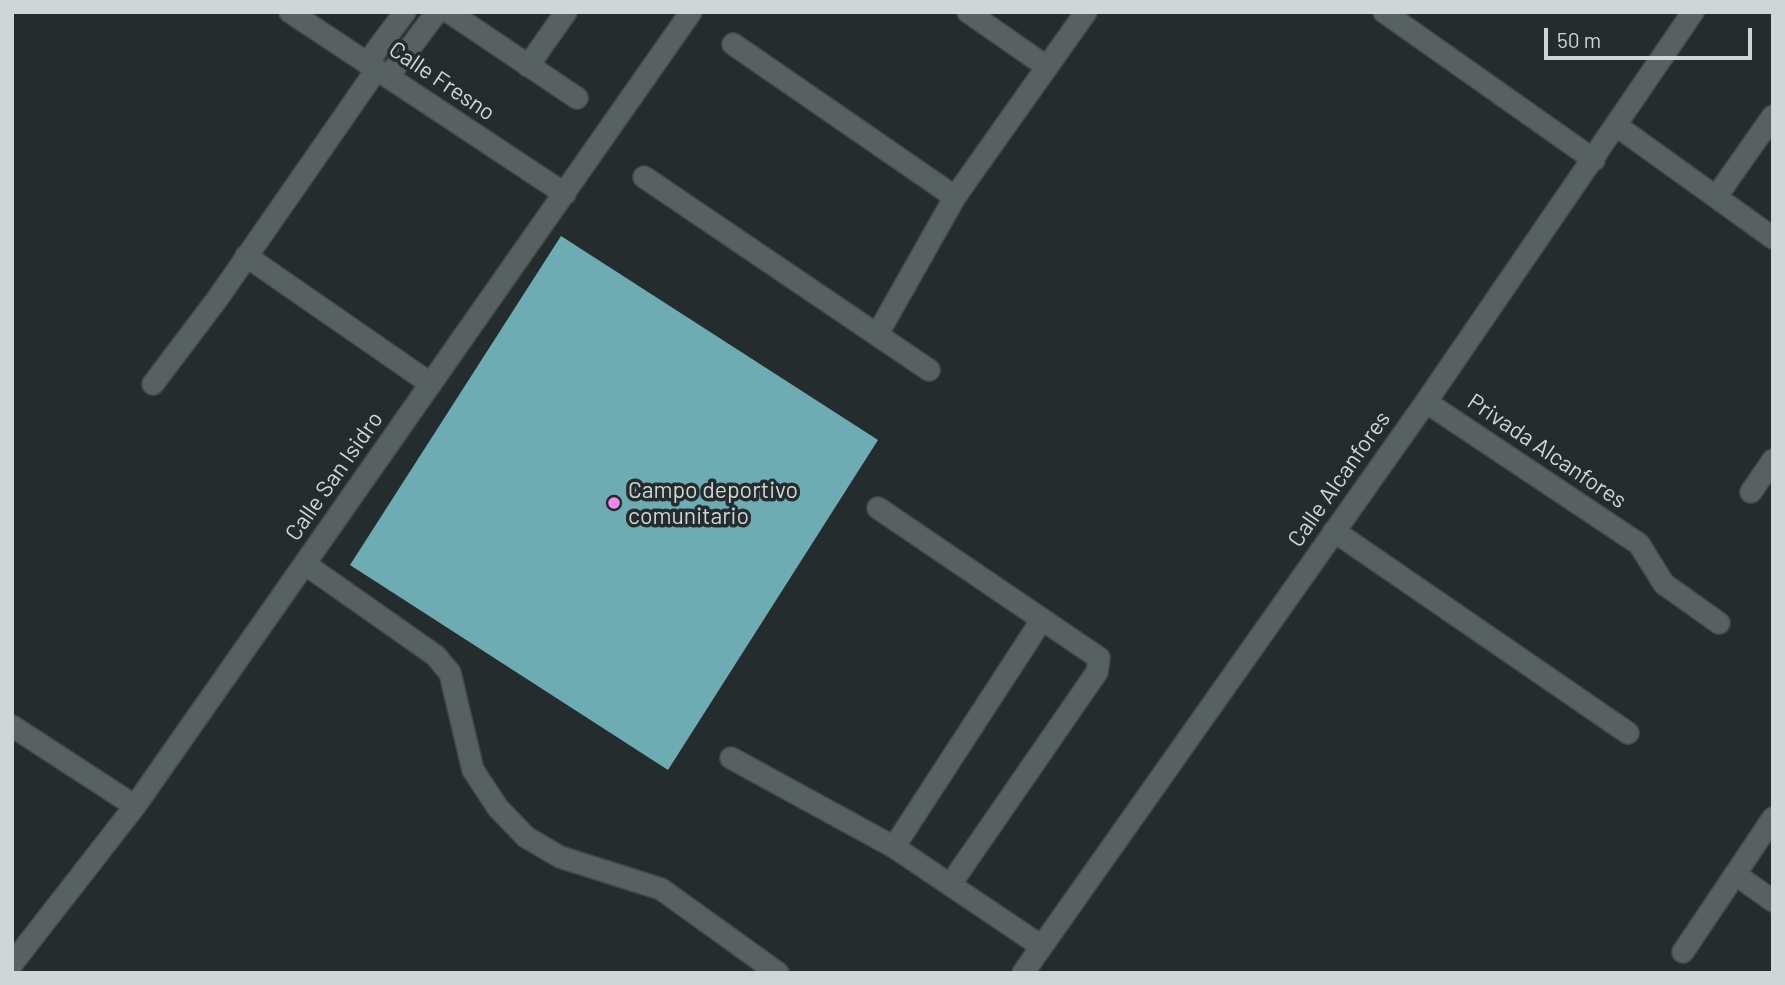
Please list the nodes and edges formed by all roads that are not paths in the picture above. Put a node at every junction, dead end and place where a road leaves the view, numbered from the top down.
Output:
1 (290, 12) edge
2 (405, 12) edge
3 (437, 12) edge
4 (449, 12) edge
5 (566, 12) edge
6 (691, 12) edge
7 (968, 12) edge
8 (1086, 12) edge
9 (1384, 12) edge
10 (1693, 12) edge
11 (733, 44) dead end
12 (528, 66) junction
13 (1047, 67) junction
14 (378, 70) junction
15 (577, 98) dead end
16 (1773, 116) edge
17 (1617, 126) junction
18 (1594, 160) junction
19 (644, 177) dead end
20 (565, 194) junction
21 (955, 197) junction
22 (1716, 197) junction
23 (1773, 238) edge
24 (246, 256) junction
25 (877, 335) junction
26 (929, 370) dead end
27 (153, 384) dead end
28 (431, 384) junction
29 (1426, 402) junction
30 (1773, 460) edge
31 (1751, 492) dead end
32 (878, 508) dead end
33 (1334, 531) junction
34 (305, 564) junction
35 (1041, 621) junction
36 (1719, 623) dead end
37 (12, 726) edge
38 (1628, 733) dead end
39 (731, 758) dead end
40 (135, 806) junction
41 (1773, 818) edge
42 (894, 847) junction
43 (1735, 874) junction
44 (950, 885) junction
45 (1773, 901) edge
46 (1041, 946) junction
47 (1683, 953) dead end
48 (12, 964) edge
49 (778, 973) edge
50 (1023, 973) edge

1 - 14 street, Calle Fresno
2 - 14 street
3 - 14 street
4 - 12 street
5 - 12 street
6 - 20 street, Calle San Isidro
7 - 13 street
8 - 13 street
9 - 18 street
10 - 17 street, Calle Alcanfores
11 - 21 street
12 - 15 street
13 - 21 street
14 - 20 street, Calle Fresno
14 - 24 street
16 - 22 street
17 - 18 street, Calle Alcanfores
17 - 22 street
18 - 29 street, Calle Alcanfores
19 - 25 street
20 - 28 street, Calle San Isidro
21 - 25 street
22 - 23 street
24 - 27 street
24 - 28 street
25 - 26 street
28 - 34 street, Calle San Isidro
29 - 33 street, Calle Alcanfores
29 - 36 street, Privada Alcanfores
30 - 31 street
32 - 35 street
33 - 38 street
33 - 46 street, Calle Alcanfores
34 - 40 street, Calle San Isidro
34 - 49 street
35 - 42 street
35 - 44 street
37 - 40 street
39 - 42 street
40 - 48 street, Calle San Isidro
41 - 43 street
42 - 44 street
43 - 45 street
43 - 47 street
44 - 46 street
46 - 50 street, Calle Alcanfores

